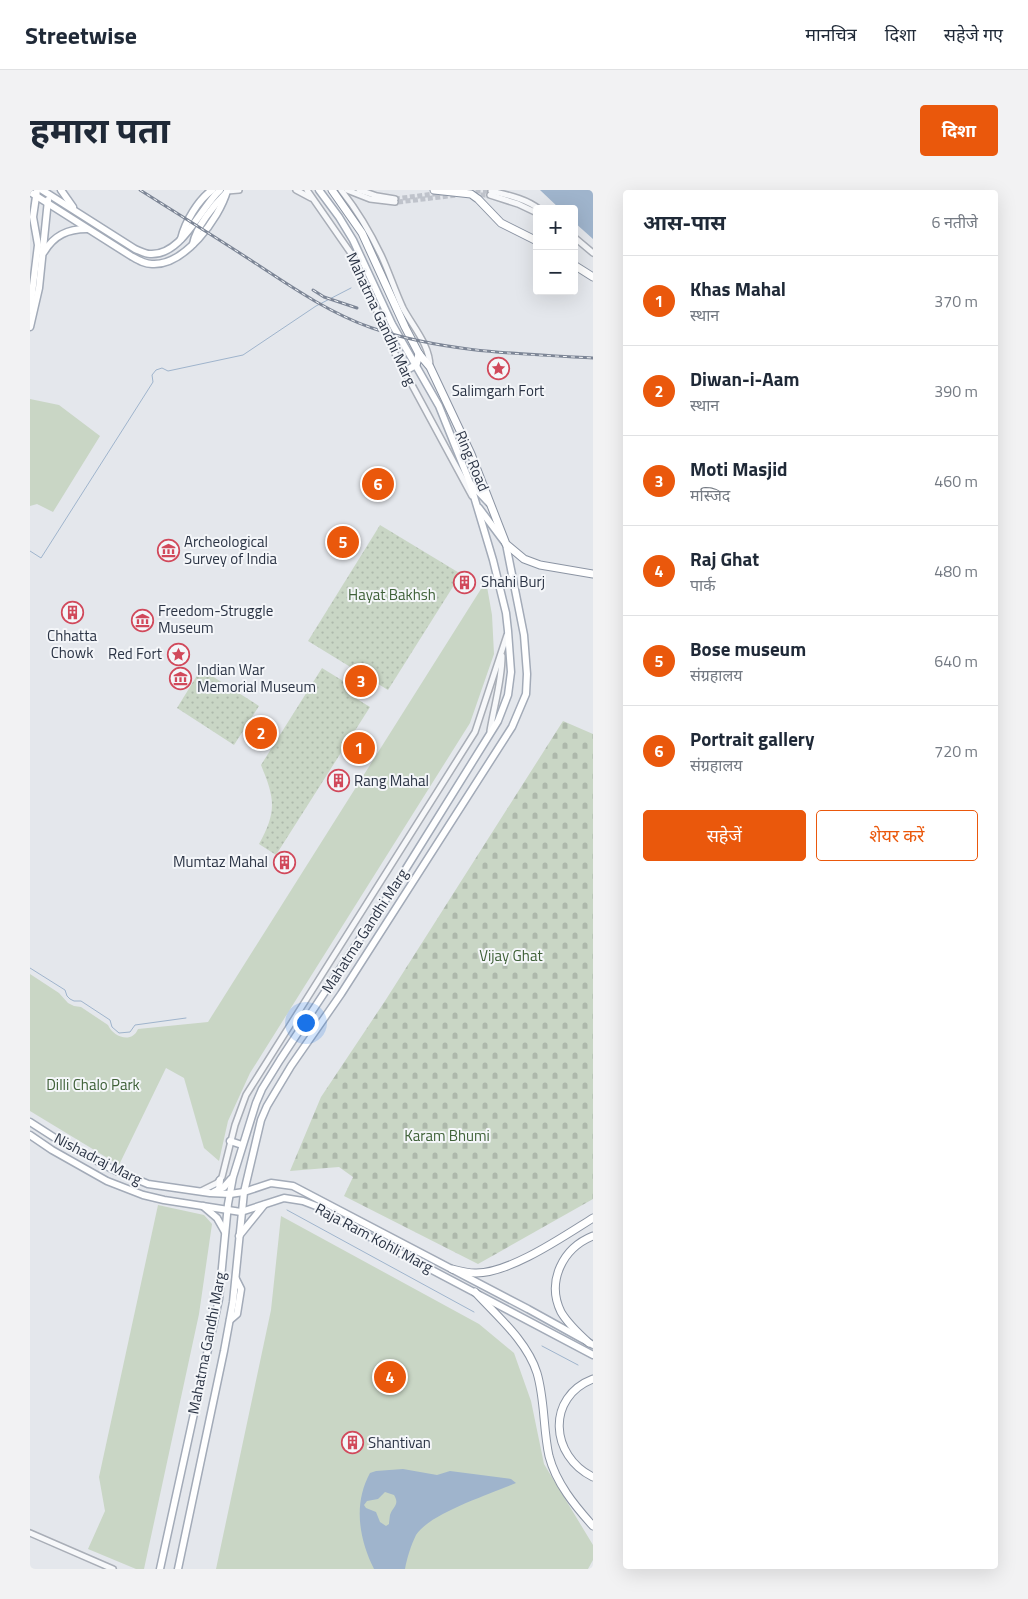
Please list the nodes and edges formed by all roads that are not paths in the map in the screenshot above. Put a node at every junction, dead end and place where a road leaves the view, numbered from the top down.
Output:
1 (42, 190) edge
2 (61, 190) edge
3 (212, 190) edge
4 (225, 190) edge
5 (239, 190) edge
6 (296, 190) edge
7 (307, 190) edge
8 (319, 190) edge
9 (332, 190) edge
10 (341, 190) edge
11 (347, 190) edge
12 (359, 190) edge
13 (434, 190) edge
14 (49, 192) edge
15 (34, 193) edge
16 (490, 193) edge
17 (314, 200) junction
18 (48, 204) junction
19 (533, 205) edge
20 (533, 211) edge
21 (79, 213) junction
22 (30, 221) edge
23 (88, 229) junction
24 (181, 239) junction
25 (533, 239) edge
26 (578, 240) edge
27 (38, 245) junction
28 (593, 253) edge
29 (42, 255) junction
30 (578, 268) edge
31 (593, 277) edge
32 (392, 296) junction
33 (403, 308) junction
34 (30, 310) edge
35 (30, 327) edge
36 (420, 354) junction
37 (416, 365) junction
38 (430, 367) junction
39 (405, 371) junction
40 (470, 483) junction
41 (476, 505) junction
42 (491, 506) junction
43 (506, 544) junction
44 (593, 574) edge
45 (508, 631) junction
46 (502, 652) junction
47 (490, 734) junction
48 (30, 1122) edge
49 (30, 1135) edge
50 (230, 1142) junction
51 (242, 1145) junction
52 (233, 1177) junction
53 (220, 1180) junction
54 (219, 1190) junction
55 (200, 1191) junction
56 (244, 1192) junction
57 (210, 1193) junction
58 (230, 1194) junction
59 (264, 1204) junction
60 (202, 1205) junction
61 (227, 1210) junction
62 (241, 1212) junction
63 (593, 1218) edge
64 (225, 1233) junction
65 (593, 1236) edge
66 (239, 1237) junction
67 (452, 1269) junction
68 (475, 1292) junction
69 (591, 1344) edge
70 (593, 1355) edge
71 (593, 1378) edge
72 (593, 1477) edge
73 (593, 1526) edge
74 (30, 1533) edge
75 (113, 1569) edge
76 (160, 1569) edge
77 (178, 1569) edge

1 - 14 main road
2 - 21 main road
3 - 24 main road
4 - 5 street
4 - 23 main road
4 - 24 main road
6 - 17 street
7 - 17 street, Mahatma Gandhi Marg
8 - 37 main road, Mahatma Gandhi Marg
9 - 32 highway, Ring Road
10 - 33 street
11 - 12 street
13 - 25 highway
14 - 18 main road
14 - 21 main road
15 - 18 main road
15 - 27 main road
16 - 19 street
16 - 20 street
17 - 39 street, Mahatma Gandhi Marg
18 - 23 main road
18 - 29 main road
21 - 24 main road
22 - 27 main road
23 - 29 main road
26 - 28 street
27 - 34 main road
29 - 35 main road
30 - 31 highway
32 - 33 highway
32 - 36 highway, Ring Road
33 - 38 street
36 - 37 highway
36 - 38 highway, Ring Road
37 - 39 main road
37 - 40 main road, Mahatma Gandhi Marg
38 - 42 highway, Ring Road
39 - 41 street, Mahatma Gandhi Marg
40 - 41 main road, Mahatma Gandhi Marg
40 - 42 main road
41 - 43 main road
41 - 45 main road, Mahatma Gandhi Marg
42 - 43 highway, Ring Road
43 - 44 highway, Ring Road
43 - 56 main road, Mahatma Gandhi Marg
45 - 46 street
45 - 47 main road, Mahatma Gandhi Marg
46 - 47 street
46 - 50 street
47 - 51 main road, Mahatma Gandhi Marg
48 - 55 main road, Nishadraj Marg
49 - 60 main road, Nishadraj Marg
50 - 51 main road
50 - 53 street
51 - 52 main road, Mahatma Gandhi Marg
52 - 54 main road
52 - 58 main road, Mahatma Gandhi Marg
53 - 54 main road
53 - 55 street
54 - 57 main road
55 - 57 main road, Nishadraj Marg
56 - 58 main road, Raja Ram Kohli Marg
56 - 62 main road, Mahatma Gandhi Marg
56 - 67 main road, Raja Ram Kohli Marg
57 - 58 main road, Nishadraj Marg
58 - 61 main road, Mahatma Gandhi Marg
59 - 62 main road, Raja Ram Kohli Marg
59 - 66 main road
59 - 68 main road, Raja Ram Kohli Marg
60 - 61 main road, Nishadraj Marg
60 - 64 main road
61 - 62 main road, Nishadraj Marg
61 - 64 main road, Mahatma Gandhi Marg
62 - 66 main road, Mahatma Gandhi Marg
63 - 67 highway
64 - 76 main road, Mahatma Gandhi Marg
65 - 69 highway
66 - 77 main road, Mahatma Gandhi Marg
67 - 69 main road, Raja Ram Kohli Marg
68 - 70 main road, Raja Ram Kohli Marg
68 - 73 highway
71 - 72 highway
74 - 75 street

